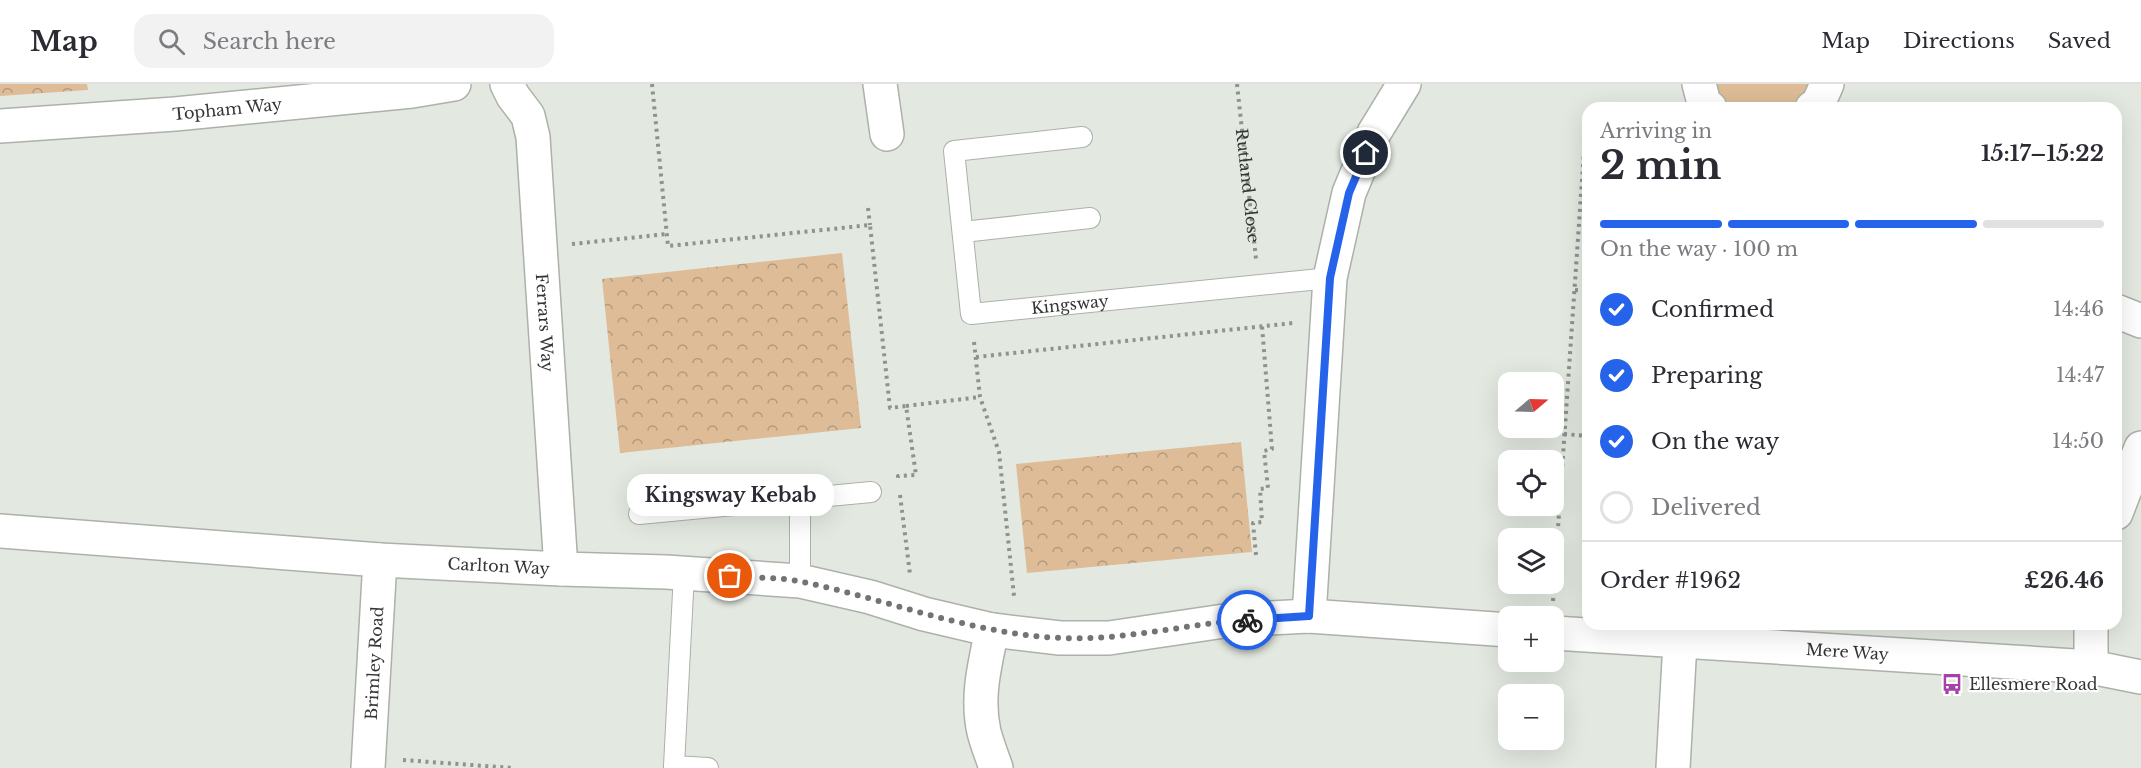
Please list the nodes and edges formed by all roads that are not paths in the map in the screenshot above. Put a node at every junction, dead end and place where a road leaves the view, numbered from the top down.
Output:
1 (454, 84) edge
2 (507, 84) edge
3 (880, 84) edge
4 (1403, 84) edge
5 (1699, 84) edge
6 (1827, 84) edge
7 (1704, 102) edge
8 (1819, 102) edge
9 (0, 126) edge
10 (887, 134) dead end
11 (1082, 137) dead end
12 (1090, 218) dead end
13 (963, 232) junction
14 (1330, 278) junction
15 (2122, 313) edge
16 (2141, 321) edge
17 (2141, 448) edge
18 (871, 492) dead end
19 (2122, 497) edge
20 (800, 499) junction
21 (639, 514) dead end
22 (0, 531) edge
23 (380, 560) junction
24 (561, 569) junction
25 (684, 573) junction
26 (800, 581) junction
27 (1309, 616) junction
28 (1564, 622) edge
29 (1582, 624) edge
30 (1498, 629) edge
31 (992, 630) junction
32 (1649, 630) edge
33 (2091, 630) edge
34 (1681, 633) edge
35 (2091, 667) junction
36 (2141, 677) edge
37 (369, 763) edge
38 (708, 768) edge
39 (996, 768) edge
40 (1673, 768) edge

1 - 9 street, Topham Way
2 - 24 street, Ferrars Way
3 - 10 street
4 - 14 street
5 - 7 street
6 - 8 street
11 - 13 lane
12 - 13 lane
13 - 14 lane, Kingsway
14 - 27 street
15 - 16 street
17 - 19 street
18 - 20 lane
20 - 21 lane
20 - 26 lane
22 - 23 street, Carlton Way
23 - 24 street, Carlton Way
23 - 37 street, Brimley Road
24 - 25 street, Carlton Way
25 - 26 street, Carlton Way
25 - 38 lane
26 - 31 street, Carlton Way
27 - 30 street
27 - 31 street
28 - 29 street, Mere Way
31 - 39 street
32 - 34 street, Mere Way
33 - 35 street
34 - 35 street, Mere Way
34 - 40 street
35 - 36 street, Mere Way

